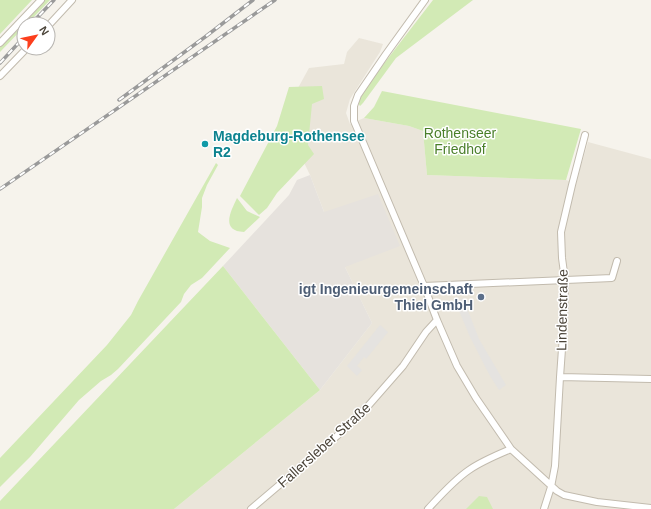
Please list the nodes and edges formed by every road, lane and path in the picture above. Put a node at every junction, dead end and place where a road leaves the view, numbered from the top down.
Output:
1 (41, 0) edge
2 (72, 0) edge
3 (426, 0) edge
4 (56, 17) edge
5 (0, 43) edge
6 (19, 56) edge
7 (0, 76) edge
8 (585, 135) dead end
9 (617, 261) dead end
10 (565, 280) junction
11 (424, 286) junction
12 (437, 320) junction
13 (560, 377) junction
14 (651, 379) edge
15 (511, 449) junction
16 (552, 487) junction
17 (635, 508) edge
18 (651, 508) edge
19 (251, 509) edge
20 (428, 509) edge
21 (544, 509) edge

1 - 5 street
2 - 4 street
3 - 11 street
6 - 7 street
8 - 10 street, Lindenstraße
9 - 10 street
10 - 11 street
10 - 13 street, Lindenstraße
11 - 12 street
12 - 15 street
12 - 19 street, Fallersleber Straße
13 - 14 street
13 - 16 street, Lindenstraße
15 - 16 street
15 - 20 street
16 - 17 street
16 - 21 street, Lindenstraße
17 - 18 street

